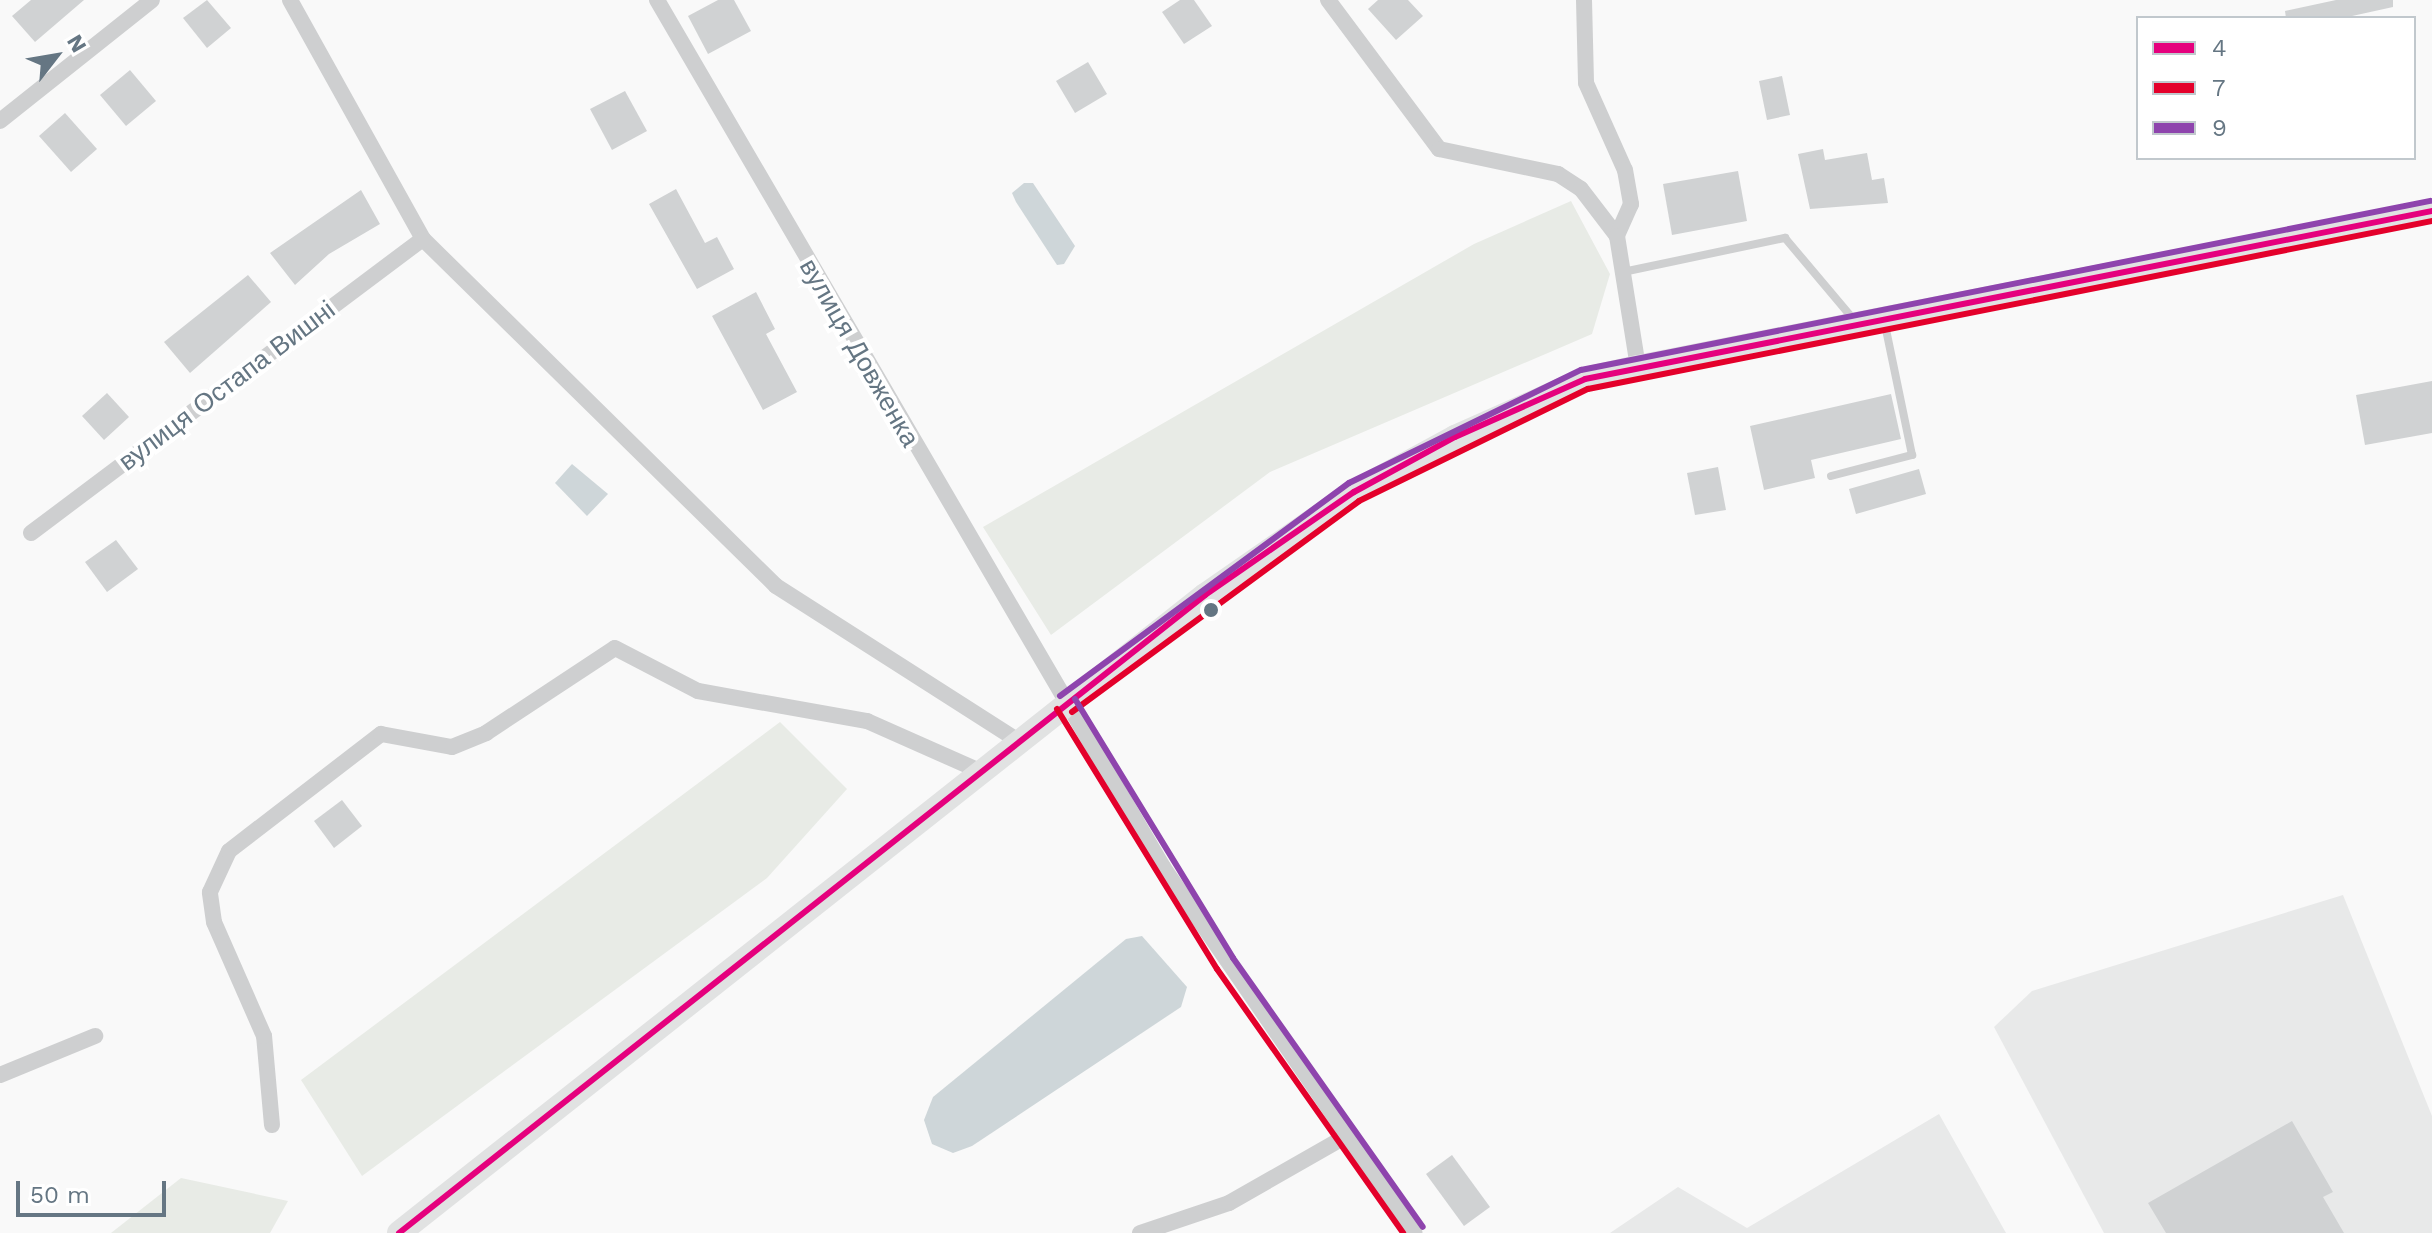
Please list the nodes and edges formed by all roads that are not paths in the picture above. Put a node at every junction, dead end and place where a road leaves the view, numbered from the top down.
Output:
1 (152, 0) edge
2 (290, 0) edge
3 (657, 0) edge
4 (1328, 0) edge
5 (1584, 0) edge
6 (0, 121) edge
7 (2432, 211) edge
8 (1617, 236) junction
9 (423, 239) junction
10 (1622, 272) junction
11 (1883, 316) junction
12 (1856, 321) junction
13 (1638, 367) junction
14 (1831, 476) dead end
15 (31, 533) dead end
16 (1066, 704) junction
17 (1018, 741) junction
18 (980, 771) junction
19 (95, 1036) dead end
20 (0, 1075) edge
21 (272, 1125) dead end
22 (1348, 1135) junction
23 (399, 1233) edge
24 (1140, 1233) edge
25 (1415, 1233) edge

1 - 6 street
2 - 9 street
3 - 16 street, вулиця Довженка
4 - 8 street
5 - 8 street
7 - 11 main road
8 - 10 street
9 - 15 street, вулиця Остапа Вишні
9 - 17 street
10 - 12 lane
10 - 13 street
11 - 12 main road
11 - 14 lane
12 - 13 main road
13 - 16 main road
16 - 17 main road
16 - 22 street, вулиця Довженка
17 - 18 main road
18 - 21 street
18 - 23 main road
19 - 20 street
22 - 24 street
22 - 25 street, вулиця Довженка

